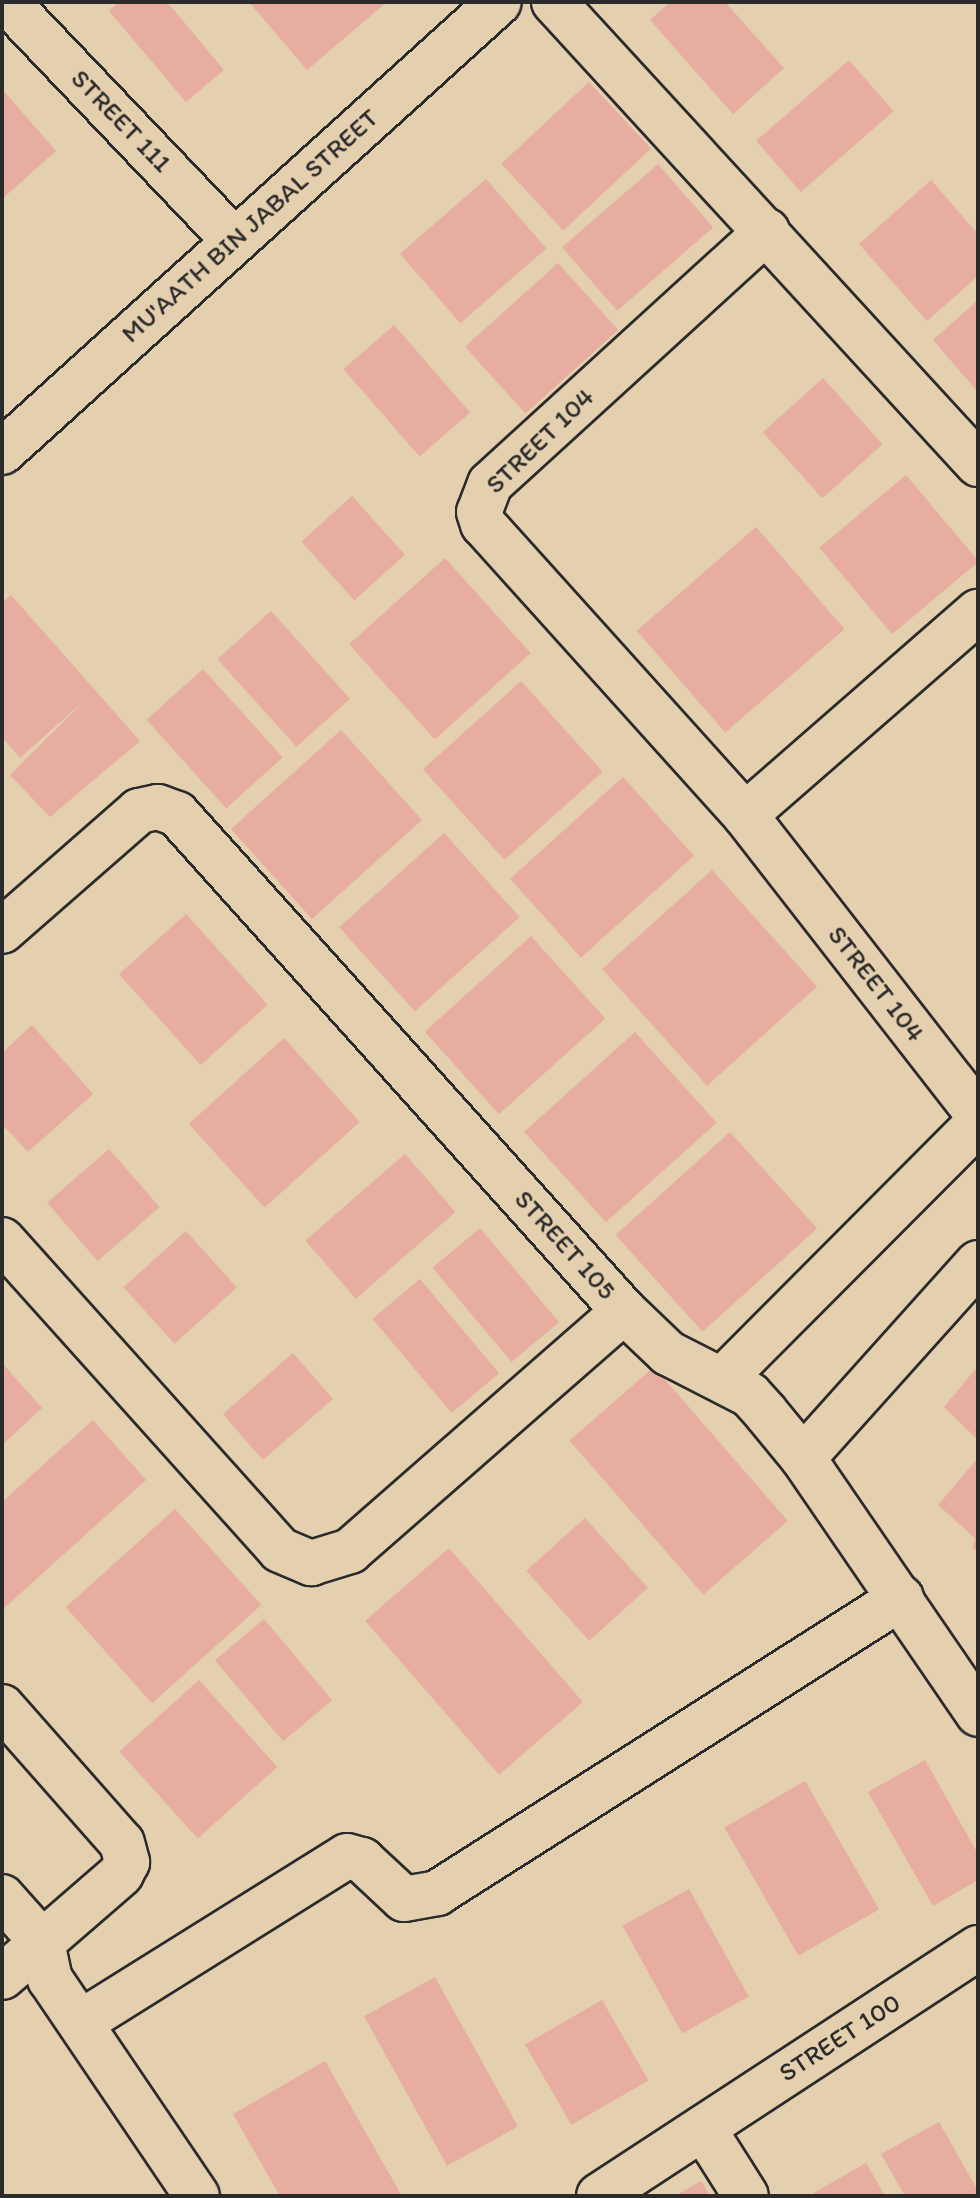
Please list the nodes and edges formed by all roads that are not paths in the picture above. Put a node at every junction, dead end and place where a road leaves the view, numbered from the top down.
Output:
1 (7, 2) edge
2 (499, 2) edge
3 (554, 2) edge
4 (767, 231) junction
5 (234, 240) junction
6 (2, 452) edge
7 (978, 464) edge
8 (978, 612) edge
9 (745, 815) junction
10 (2, 931) edge
11 (978, 1114) edge
12 (978, 1123) edge
13 (2, 1240) edge
14 (978, 1263) edge
15 (624, 1311) junction
16 (722, 1380) junction
17 (803, 1458) junction
18 (901, 1598) junction
19 (975, 1703) edge
20 (2, 1707) edge
21 (2, 1897) edge
22 (42, 1942) junction
23 (978, 1948) edge
24 (2, 1977) edge
25 (83, 2021) junction
26 (703, 2128) junction
27 (197, 2196) edge
28 (599, 2196) edge
29 (746, 2196) edge

1 - 5 street, STREET 111
2 - 5 street, MU'AATH BIN JABAL STREET
3 - 4 street
4 - 7 street
4 - 9 street, STREET 104
5 - 6 street, MU'AATH BIN JABAL STREET
8 - 9 street
9 - 11 street, STREET 104
10 - 15 street, STREET 105
12 - 16 street
13 - 15 street, STREET 105
14 - 17 street
15 - 16 street
16 - 17 street
17 - 18 street
18 - 19 street
18 - 25 street
20 - 22 street
21 - 22 street
22 - 24 street
22 - 25 street
23 - 26 street, STREET 100
25 - 27 street
26 - 28 street, STREET 100
26 - 29 street

